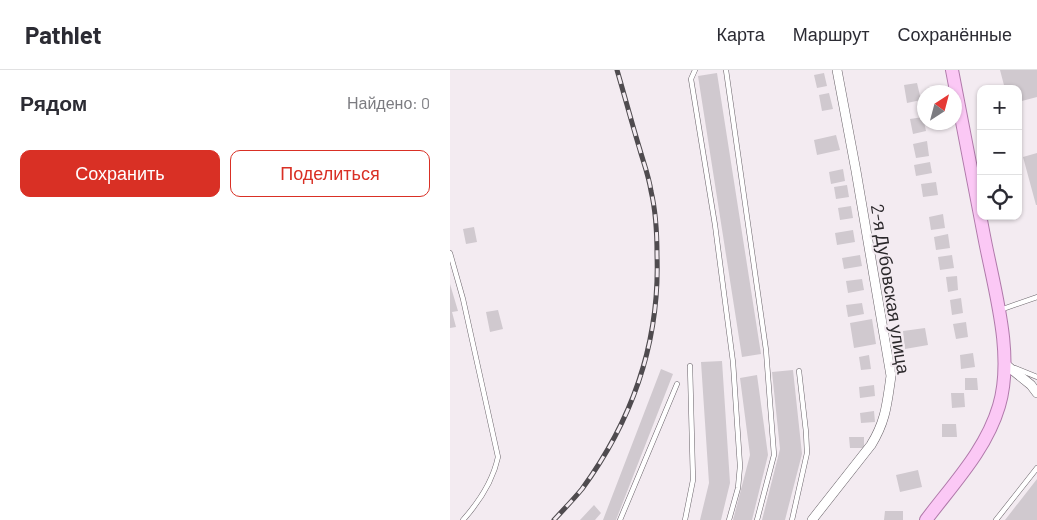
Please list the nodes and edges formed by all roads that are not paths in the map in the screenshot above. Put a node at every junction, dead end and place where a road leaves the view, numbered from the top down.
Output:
1 (695, 70) edge
2 (726, 70) edge
3 (837, 70) edge
4 (952, 70) edge
5 (450, 253) edge
6 (1037, 297) edge
7 (998, 311) junction
8 (1005, 364) junction
9 (690, 366) dead end
10 (799, 371) dead end
11 (1037, 377) edge
12 (677, 384) dead end
13 (1037, 393) edge
14 (1037, 468) edge
15 (464, 520) edge
16 (620, 520) edge
17 (685, 520) edge
18 (729, 520) edge
19 (757, 520) edge
20 (792, 520) edge
21 (812, 520) edge
22 (926, 520) edge
23 (996, 520) edge

1 - 18 lane
2 - 19 lane
3 - 21 street, 2-я Дубовская улица
4 - 7 main road
5 - 15 lane
6 - 7 lane
7 - 8 main road
8 - 11 lane
8 - 13 street
8 - 22 main road
9 - 17 lane
10 - 20 lane
12 - 16 lane
14 - 23 lane

